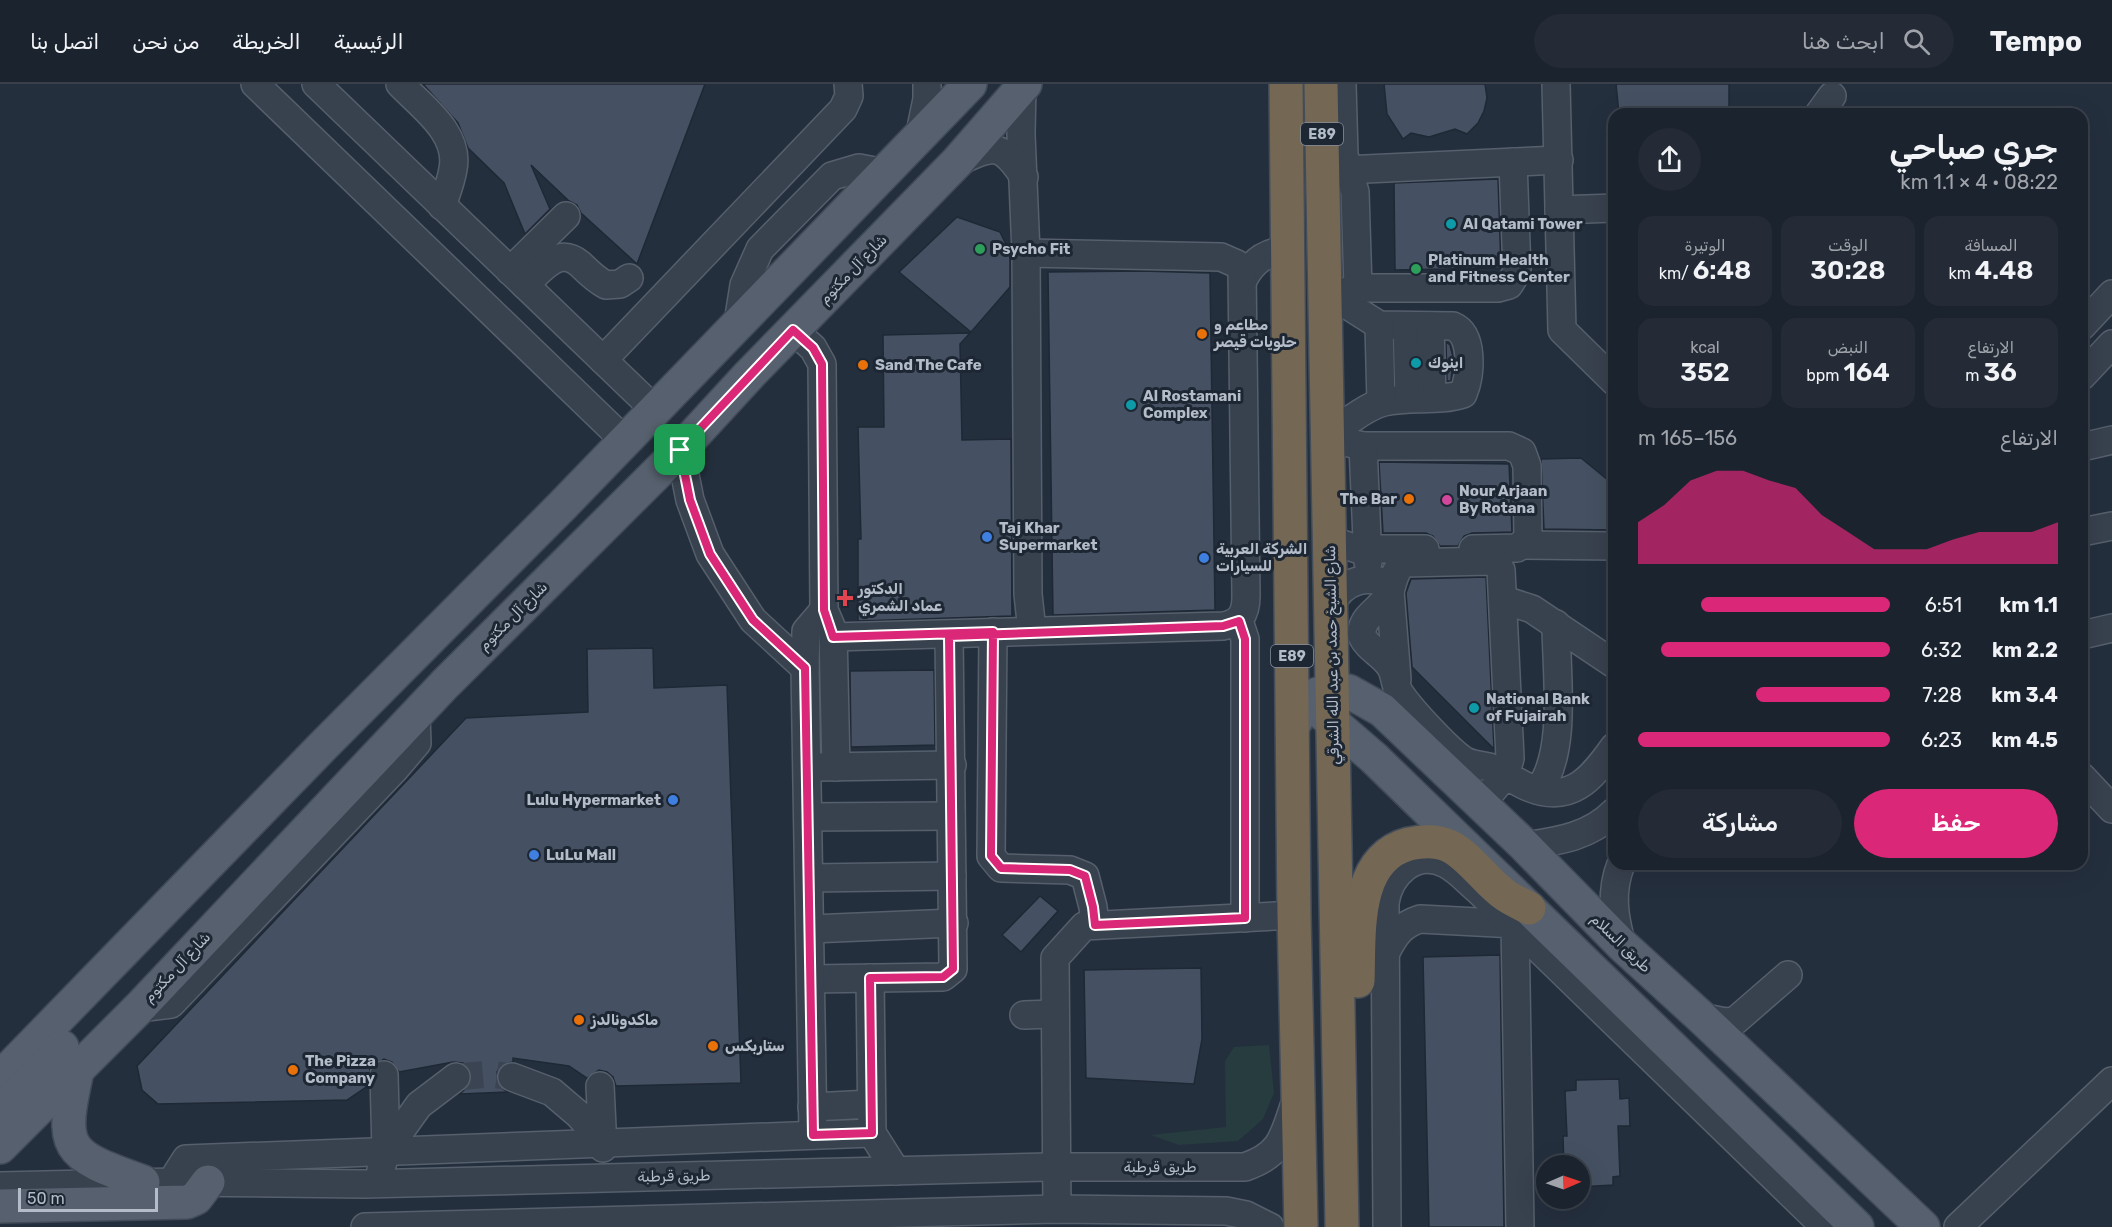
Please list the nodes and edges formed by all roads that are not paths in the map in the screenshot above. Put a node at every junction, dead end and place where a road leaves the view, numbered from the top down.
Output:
1 (255, 84) edge
2 (316, 84) edge
3 (400, 84) edge
4 (848, 84) edge
5 (927, 84) edge
6 (970, 84) edge
7 (1286, 84) edge
8 (1321, 84) edge
9 (1342, 84) edge
10 (1556, 84) edge
11 (1024, 85) edge
12 (919, 138) junction
13 (1559, 160) junction
14 (957, 162) junction
15 (1513, 162) junction
16 (1336, 170) junction
17 (885, 173) junction
18 (1024, 177) junction
19 (769, 186) junction
20 (442, 206) junction
21 (1608, 208) edge
22 (1559, 210) junction
23 (795, 214) junction
24 (566, 216) dead end
25 (1289, 250) junction
26 (1026, 253) junction
27 (518, 278) junction
28 (629, 278) dead end
29 (1243, 280) junction
30 (1358, 288) junction
31 (2112, 294) edge
32 (1324, 298) junction
33 (2088, 320) edge
34 (738, 323) junction
35 (1379, 325) junction
36 (1418, 326) junction
37 (793, 330) junction
38 (2112, 344) edge
39 (603, 360) junction
40 (1290, 360) junction
41 (2088, 370) edge
42 (1608, 375) edge
43 (1420, 397) junction
44 (1381, 402) junction
45 (655, 410) junction
46 (1327, 433) junction
47 (625, 441) junction
48 (2112, 441) edge
49 (1363, 446) junction
50 (2088, 446) edge
51 (680, 450) junction
52 (563, 506) junction
53 (2112, 526) edge
54 (2088, 531) edge
55 (1330, 545) junction
56 (1524, 545) junction
57 (1608, 546) edge
58 (1367, 556) junction
59 (1395, 580) junction
60 (1504, 600) junction
61 (1331, 604) junction
62 (824, 610) junction
63 (1239, 621) junction
64 (1556, 624) junction
65 (2112, 628) edge
66 (993, 632) junction
67 (1032, 632) junction
68 (2088, 634) edge
69 (949, 636) junction
70 (833, 637) junction
71 (1332, 646) junction
72 (1608, 660) edge
73 (805, 668) junction
74 (445, 684) junction
75 (1312, 705) junction
76 (416, 715) junction
77 (1333, 724) junction
78 (1608, 756) edge
79 (952, 765) junction
80 (1293, 765) junction
81 (807, 767) junction
82 (836, 767) junction
83 (1505, 775) junction
84 (2088, 783) edge
85 (1538, 790) junction
86 (1480, 804) junction
87 (2112, 809) edge
88 (951, 816) junction
89 (1608, 816) edge
90 (809, 818) junction
91 (1525, 846) junction
92 (1620, 870) edge
93 (952, 876) junction
94 (811, 879) junction
95 (177, 896) junction
96 (1294, 915) junction
97 (1522, 916) junction
98 (1245, 918) junction
99 (954, 923) junction
100 (1095, 925) junction
101 (811, 929) junction
102 (1622, 945) junction
103 (1386, 952) junction
104 (1788, 975) dead end
105 (870, 978) junction
106 (812, 979) junction
107 (139, 1008) junction
108 (1054, 1014) junction
109 (1024, 1015) dead end
110 (1701, 1017) junction
111 (12, 1056) edge
112 (78, 1067) junction
113 (384, 1075) dead end
114 (456, 1077) tunnel mouth
115 (512, 1077) tunnel mouth
116 (0, 1078) edge
117 (2112, 1080) edge
118 (600, 1086) dead end
119 (1299, 1087) junction
120 (1339, 1093) junction
121 (871, 1104) junction
122 (813, 1107) junction
123 (0, 1113) edge
124 (872, 1133) junction
125 (813, 1135) junction
126 (603, 1143) junction
127 (0, 1147) edge
128 (386, 1151) junction
129 (338, 1153) junction
130 (1340, 1156) junction
131 (1056, 1167) junction
132 (896, 1171) junction
133 (604, 1178) junction
134 (159, 1182) junction
135 (208, 1182) junction
136 (364, 1184) junction
137 (0, 1186) edge
138 (0, 1206) edge
139 (1052, 1210) junction
140 (1818, 1210) edge
141 (849, 1215) junction
142 (726, 1222) edge
143 (1345, 1223) edge
144 (609, 1224) edge
145 (373, 1227) edge
146 (913, 1227) edge
147 (986, 1227) edge
148 (1270, 1227) edge
149 (1301, 1227) edge
150 (1387, 1227) edge
151 (1520, 1227) edge
152 (1857, 1227) edge
153 (1923, 1227) edge
154 (1958, 1227) edge

1 - 47 street
2 - 20 street
3 - 20 street
4 - 19 street
5 - 12 street
6 - 12 main road
7 - 25 highway, شارع الشيخ حمد بن عبد الله الشرقي / E89
8 - 16 highway, شارع الشيخ حمد بن عبد الله الشرقي / E89
9 - 16 street
10 - 13 street
11 - 14 main road, شارع آل مكتوم
11 - 18 street
12 - 17 main road
13 - 15 street
13 - 22 street
14 - 18 street
14 - 37 main road, شارع آل مكتوم
15 - 16 street
15 - 30 street
16 - 30 street
16 - 32 highway, شارع الشيخ حمد بن عبد الله الشرقي / E89
17 - 23 street
17 - 34 main road
18 - 26 street
19 - 23 street
19 - 39 street
20 - 27 street
21 - 22 street
22 - 42 street
23 - 34 street
24 - 27 street
25 - 29 street
25 - 40 highway, شارع الشيخ حمد بن عبد الله الشرقي / E89
26 - 29 street
26 - 67 street
27 - 28 street
27 - 39 street
29 - 63 street
30 - 32 street
31 - 33 street
32 - 35 street
32 - 46 highway, شارع الشيخ حمد بن عبد الله الشرقي / E89
34 - 45 main road
35 - 36 street
35 - 44 street
36 - 43 street
36 - 43 street
37 - 51 main road, شارع آل مكتوم
37 - 62 street
38 - 41 street
39 - 45 street
40 - 71 highway
40 - 75 highway, شارع الشيخ حمد بن عبد الله الشرقي / E89
43 - 44 street
44 - 46 street
45 - 47 main road
46 - 49 street
46 - 55 highway, شارع الشيخ حمد بن عبد الله الشرقي / E89
47 - 52 main road
48 - 50 street
49 - 56 street
49 - 58 street
51 - 73 street
51 - 74 main road, شارع آل مكتوم
52 - 74 main road
52 - 95 main road
53 - 54 street
55 - 58 street
55 - 61 highway, شارع الشيخ حمد بن عبد الله الشرقي / E89
56 - 57 street
56 - 58 street
58 - 59 street
59 - 60 street
59 - 61 street
59 - 83 street
60 - 64 street
60 - 83 street
61 - 71 highway, شارع الشيخ حمد بن عبد الله الشرقي / E89
62 - 70 street
62 - 73 street
63 - 67 street
63 - 98 street
64 - 72 street
64 - 85 street
65 - 68 street
66 - 67 street
66 - 69 street
66 - 100 street
69 - 70 street
69 - 79 street
70 - 82 street
71 - 75 highway, شارع الشيخ حمد بن عبد الله الشرقي / E89
73 - 81 street
74 - 76 main road, شارع آل مكتوم
75 - 77 highway, شارع الشيخ حمد بن عبد الله الشرقي / E89
75 - 80 highway, شارع الشيخ حمد بن عبد الله الشرقي / E89
75 - 86 main road, طريق السلام
76 - 107 main road, شارع آل مكتوم
76 - 107 street
77 - 97 main road
77 - 120 highway, شارع الشيخ حمد بن عبد الله الشرقي / E89
78 - 85 street
79 - 82 street
79 - 88 street
80 - 96 highway, شارع الشيخ حمد بن عبد الله الشرقي / E89
80 - 120 highway
81 - 82 street
81 - 90 street
83 - 85 street
83 - 86 street
84 - 87 street
86 - 91 main road, طريق السلام
88 - 90 street
88 - 93 street
89 - 91 street
90 - 94 street
91 - 102 main road, طريق السلام
92 - 102 street
93 - 94 street
93 - 99 street
94 - 101 street
95 - 111 main road
95 - 123 main road
96 - 98 street
96 - 119 highway, شارع الشيخ حمد بن عبد الله الشرقي / E89
97 - 103 street
97 - 103 street
97 - 130 highway
97 - 140 main road
97 - 151 street
98 - 100 street
99 - 101 street
99 - 105 street
100 - 108 street
101 - 106 street
102 - 110 main road, طريق السلام
103 - 150 street
104 - 110 street
105 - 106 street
105 - 121 street
106 - 122 street
107 - 112 main road, شارع آل مكتوم
108 - 109 street
108 - 131 street
110 - 153 main road, طريق السلام
111 - 116 main road
112 - 127 main road, شارع آل مكتوم
112 - 134 main road
113 - 128 street
114 - 128 street
115 - 126 street
117 - 154 street
118 - 126 street
119 - 131 street, طريق قرطبة
119 - 149 highway, شارع الشيخ حمد بن عبد الله الشرقي / E89
120 - 130 highway, شارع الشيخ حمد بن عبد الله الشرقي / E89
121 - 122 street
121 - 124 street
122 - 125 street
124 - 125 street
124 - 132 street
125 - 126 street
126 - 128 street
126 - 133 street
128 - 129 street
128 - 136 street
129 - 134 street
129 - 136 street
130 - 143 highway, شارع الشيخ حمد بن عبد الله الشرقي / E89
131 - 132 street, طريق قرطبة
131 - 139 street
132 - 133 street, طريق قرطبة
133 - 136 street, طريق قرطبة
134 - 135 street, طريق قرطبة
134 - 137 street, طريق قرطبة
135 - 136 street, طريق قرطبة
135 - 138 main road
139 - 141 street
139 - 147 street
139 - 148 street
140 - 152 main road
141 - 142 street
141 - 146 street
142 - 144 street
144 - 145 street

